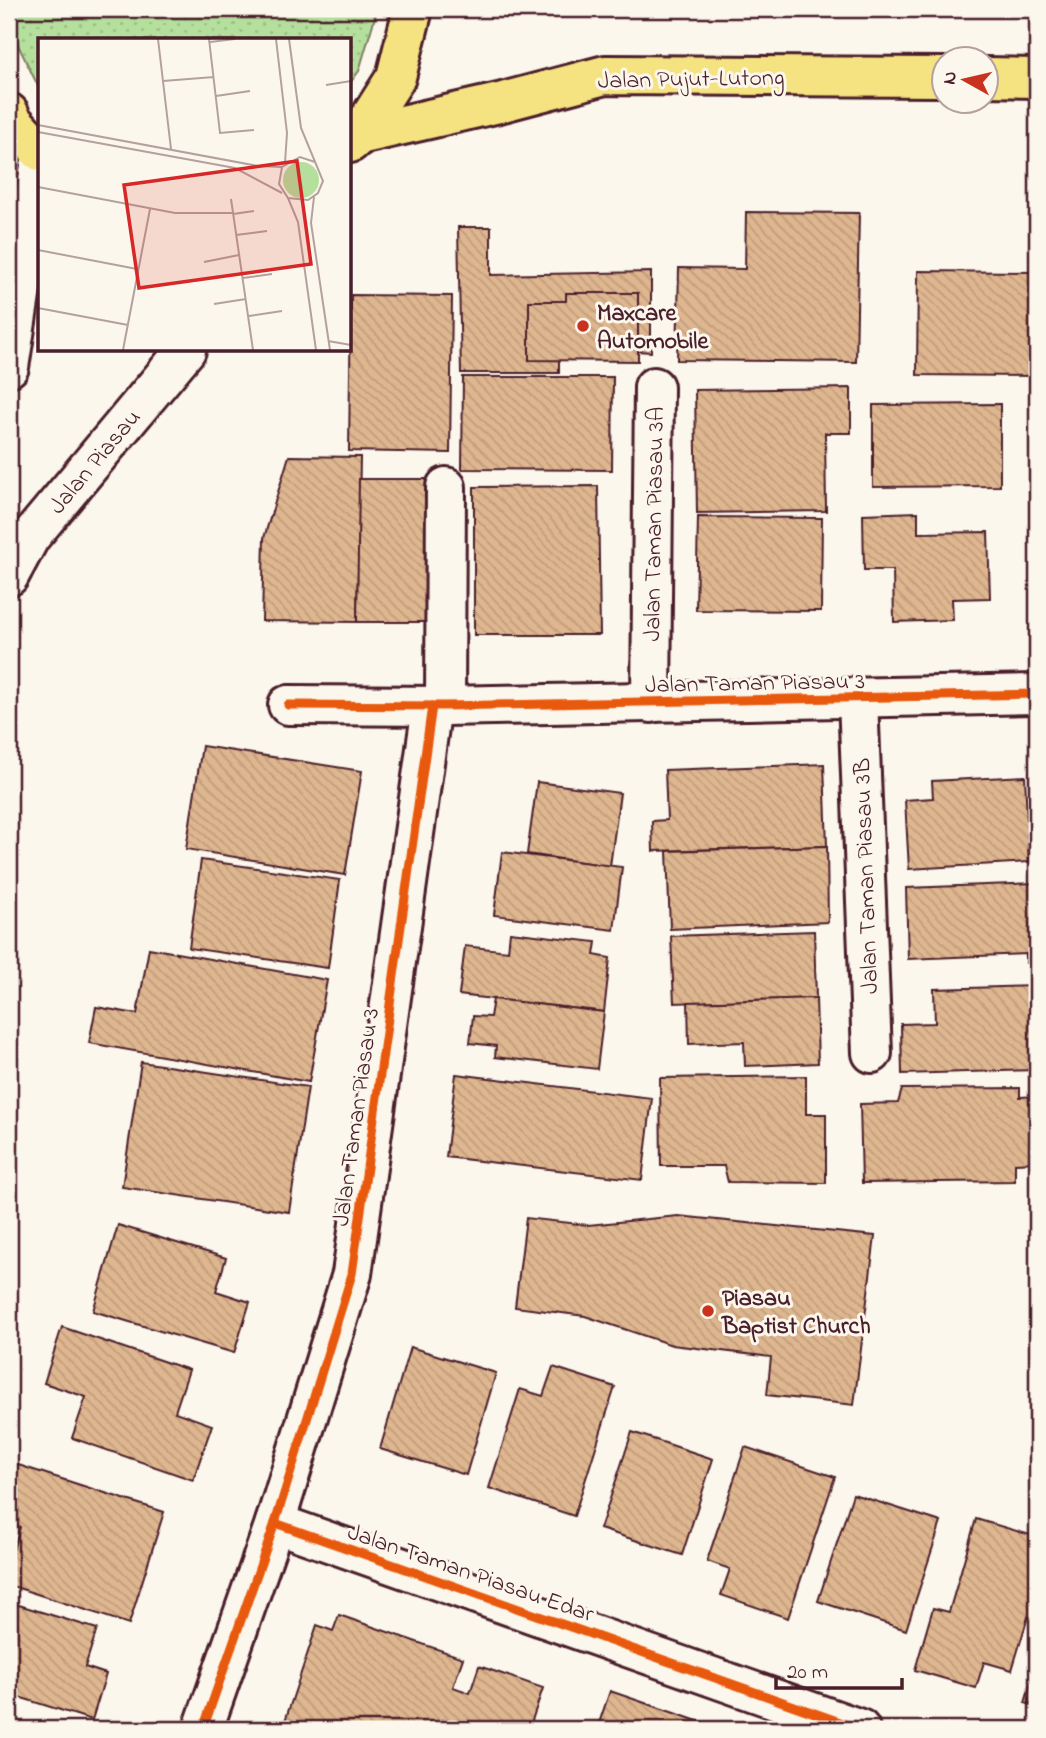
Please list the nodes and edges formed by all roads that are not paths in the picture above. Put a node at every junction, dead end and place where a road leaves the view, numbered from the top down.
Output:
1 (413, 9) edge
2 (930, 77) edge
3 (1000, 77) edge
4 (1037, 78) edge
5 (10, 117) edge
6 (355, 139) edge
7 (38, 149) edge
8 (38, 179) edge
9 (184, 352) edge
10 (9, 367) edge
11 (654, 387) dead end
12 (446, 487) dead end
13 (9, 576) edge
14 (1037, 694) edge
15 (858, 699) junction
16 (651, 703) junction
17 (288, 705) dead end
18 (438, 706) junction
19 (872, 1053) dead end
20 (275, 1523) junction
21 (854, 1728) edge
22 (203, 1729) edge

1 - 6 highway
2 - 6 highway, Jalan Pujut-Lutong
3 - 4 highway
5 - 7 highway
8 - 10 street
9 - 13 street, Jalan Piasau
11 - 16 street, Jalan Taman Piasau 3A
12 - 18 street
14 - 15 street, Jalan Taman Piasau 3
15 - 16 street, Jalan Taman Piasau 3
15 - 19 street, Jalan Taman Piasau 3B
16 - 18 street, Jalan Taman Piasau 3
17 - 18 street, Jalan Taman Piasau 3
18 - 20 street, Jalan Taman Piasau 3
20 - 21 street, Jalan Taman Piasau Edar
20 - 22 street

